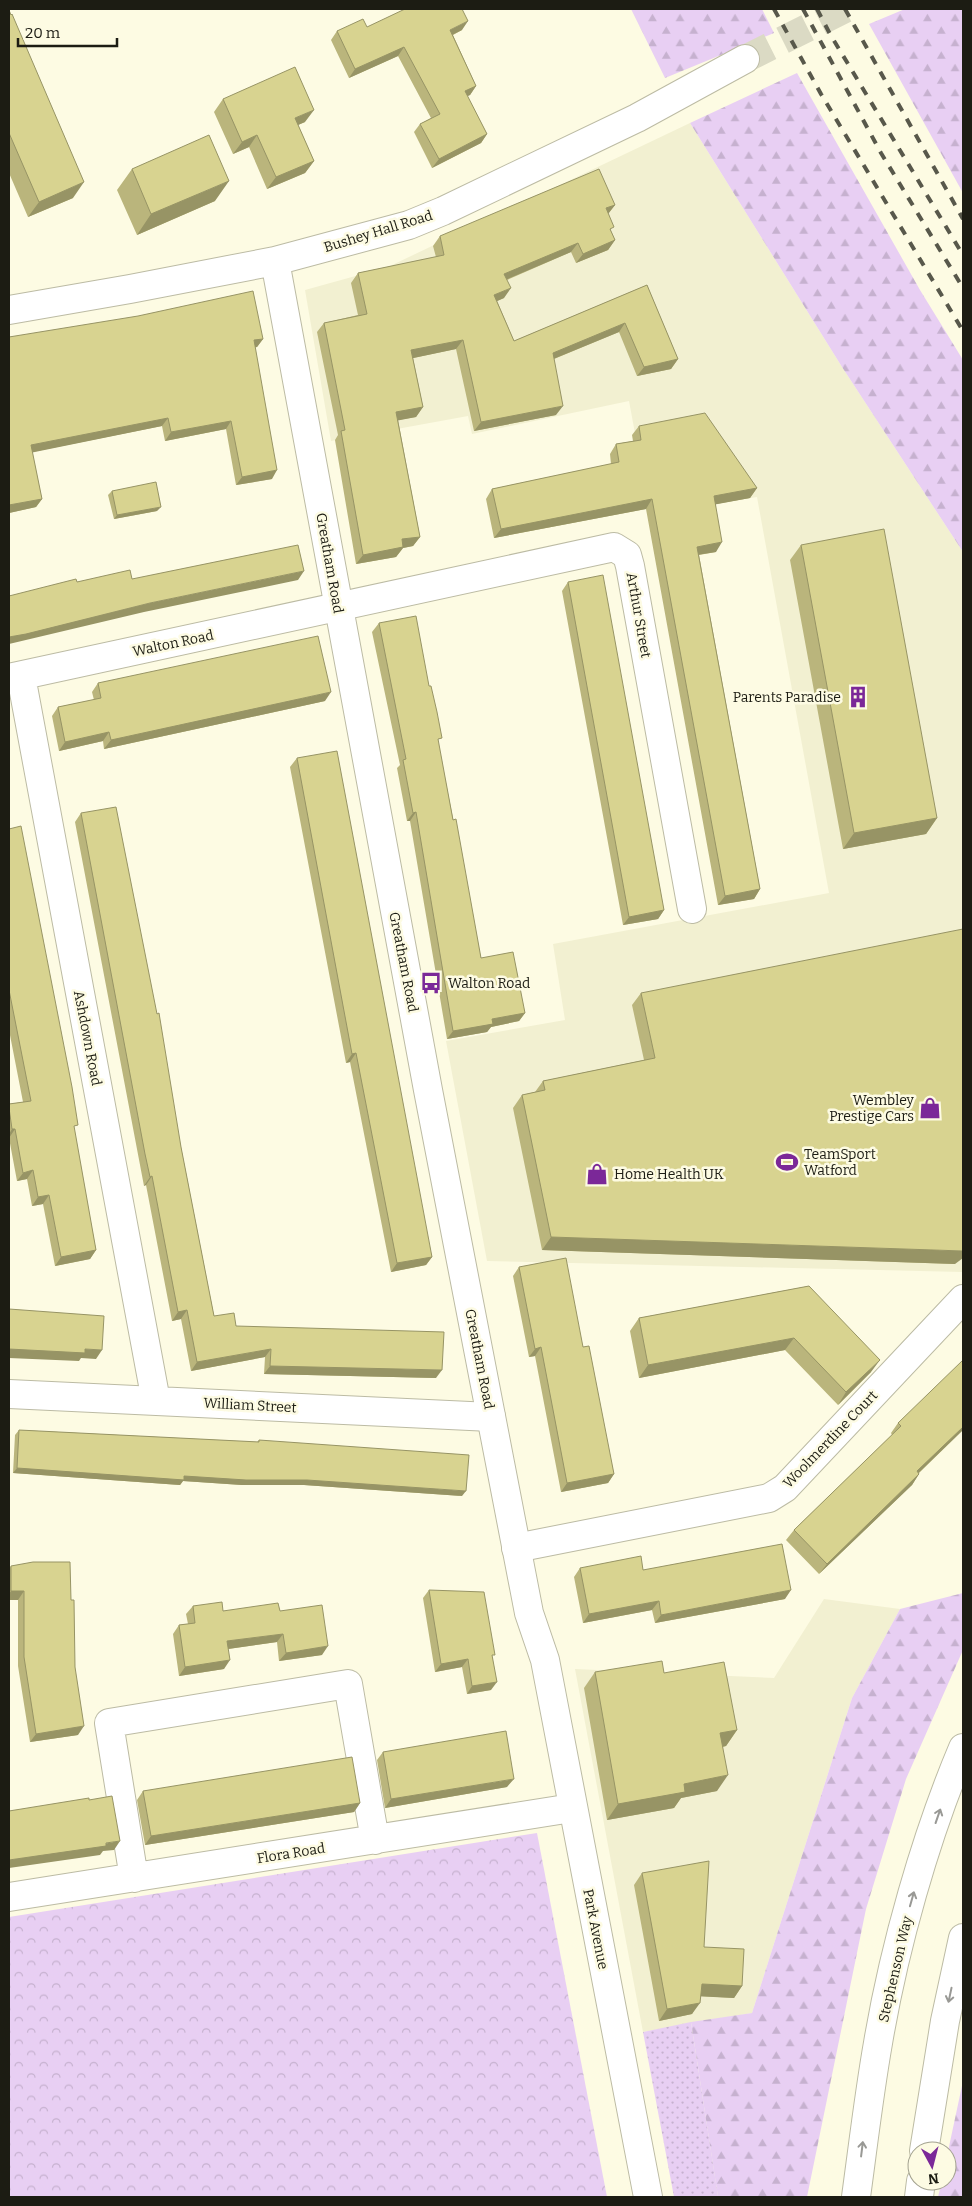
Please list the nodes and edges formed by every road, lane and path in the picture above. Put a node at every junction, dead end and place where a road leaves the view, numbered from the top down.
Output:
1 (746, 59) tunnel mouth
2 (275, 261) junction
3 (9, 306) edge
4 (338, 608) junction
5 (15, 677) edge
6 (692, 909) dead end
7 (963, 1299) edge
8 (9, 1394) edge
9 (156, 1401) junction
10 (491, 1417) junction
11 (516, 1548) junction
12 (545, 1660) joint
13 (963, 1748) edge
14 (572, 1808) junction
15 (375, 1840) junction
16 (134, 1878) junction
17 (9, 1897) edge
18 (963, 1938) edge
19 (926, 2141) edge
20 (648, 2197) edge
21 (856, 2197) edge

1 - 2 street, Bushey Hall Road
2 - 3 street, Bushey Hall Road
2 - 4 street, Greatham Road
4 - 5 street, Walton Road
4 - 6 street, Arthur Street
4 - 10 street, Greatham Road
5 - 9 street, Ashdown Road
7 - 11 street, Woolmerdine Court
8 - 9 street, William Street
9 - 10 street, William Street
10 - 11 street, Greatham Road
11 - 12 street, Greatham Road
12 - 14 street, Park Avenue
21 -> 13 street, Stephenson Way
14 - 15 street, Flora Road
14 - 20 street, Park Avenue
15 - 16 street, Flora Road
15 - 16 street
16 - 17 street, Flora Road
18 -> 19 street

